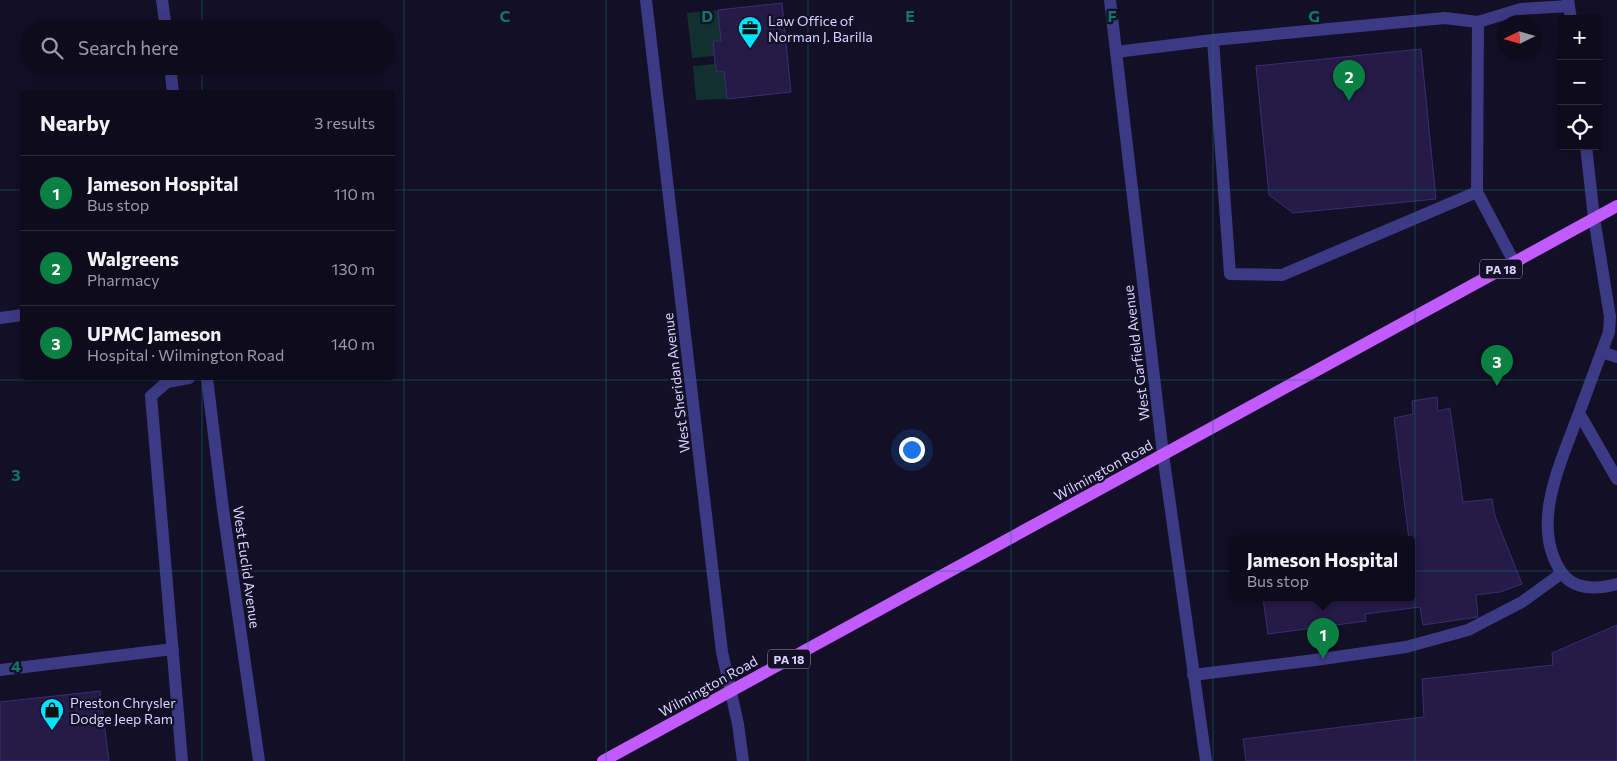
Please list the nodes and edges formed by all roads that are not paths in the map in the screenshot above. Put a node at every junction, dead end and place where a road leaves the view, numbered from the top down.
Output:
1 (162, 0) edge
2 (646, 0) edge
3 (1110, 0) edge
4 (1569, 8) edge
5 (165, 20) edge
6 (1478, 22) junction
7 (1213, 40) junction
8 (1116, 52) junction
9 (171, 75) edge
10 (173, 90) edge
11 (1586, 150) edge
12 (1478, 192) junction
13 (1617, 206) edge
14 (1594, 218) junction
15 (1514, 262) junction
16 (20, 314) edge
17 (0, 318) edge
18 (1602, 352) junction
19 (1617, 357) edge
20 (178, 380) edge
21 (207, 380) edge
22 (1579, 413) junction
23 (1163, 454) junction
24 (1617, 479) edge
25 (1562, 573) junction
26 (1617, 584) edge
27 (173, 649) junction
28 (0, 670) edge
29 (1193, 674) junction
30 (731, 691) junction
31 (182, 761) edge
32 (259, 761) edge
33 (602, 761) edge
34 (743, 761) edge
35 (1206, 761) edge

1 - 5 street
2 - 30 street, West Sheridan Avenue
3 - 8 street, West Garfield Avenue
4 - 6 street
6 - 7 street
6 - 12 street
7 - 8 street
7 - 12 street
8 - 23 street, West Garfield Avenue
9 - 10 street
11 - 14 street
12 - 15 street
13 - 14 main road, Wilmington Road / PA 18
14 - 15 main road, Wilmington Road / PA 18
14 - 18 street
15 - 23 main road, Wilmington Road / PA 18
16 - 17 street
18 - 19 street
18 - 22 street
20 - 27 street
21 - 32 street, West Euclid Avenue
22 - 24 street
22 - 25 street
23 - 29 street, West Garfield Avenue
23 - 30 main road, Wilmington Road / PA 18
25 - 26 street
25 - 29 street
27 - 28 street
27 - 31 street
29 - 35 street, West Garfield Avenue
30 - 33 main road, Wilmington Road / PA 18
30 - 34 street, West Sheridan Avenue

